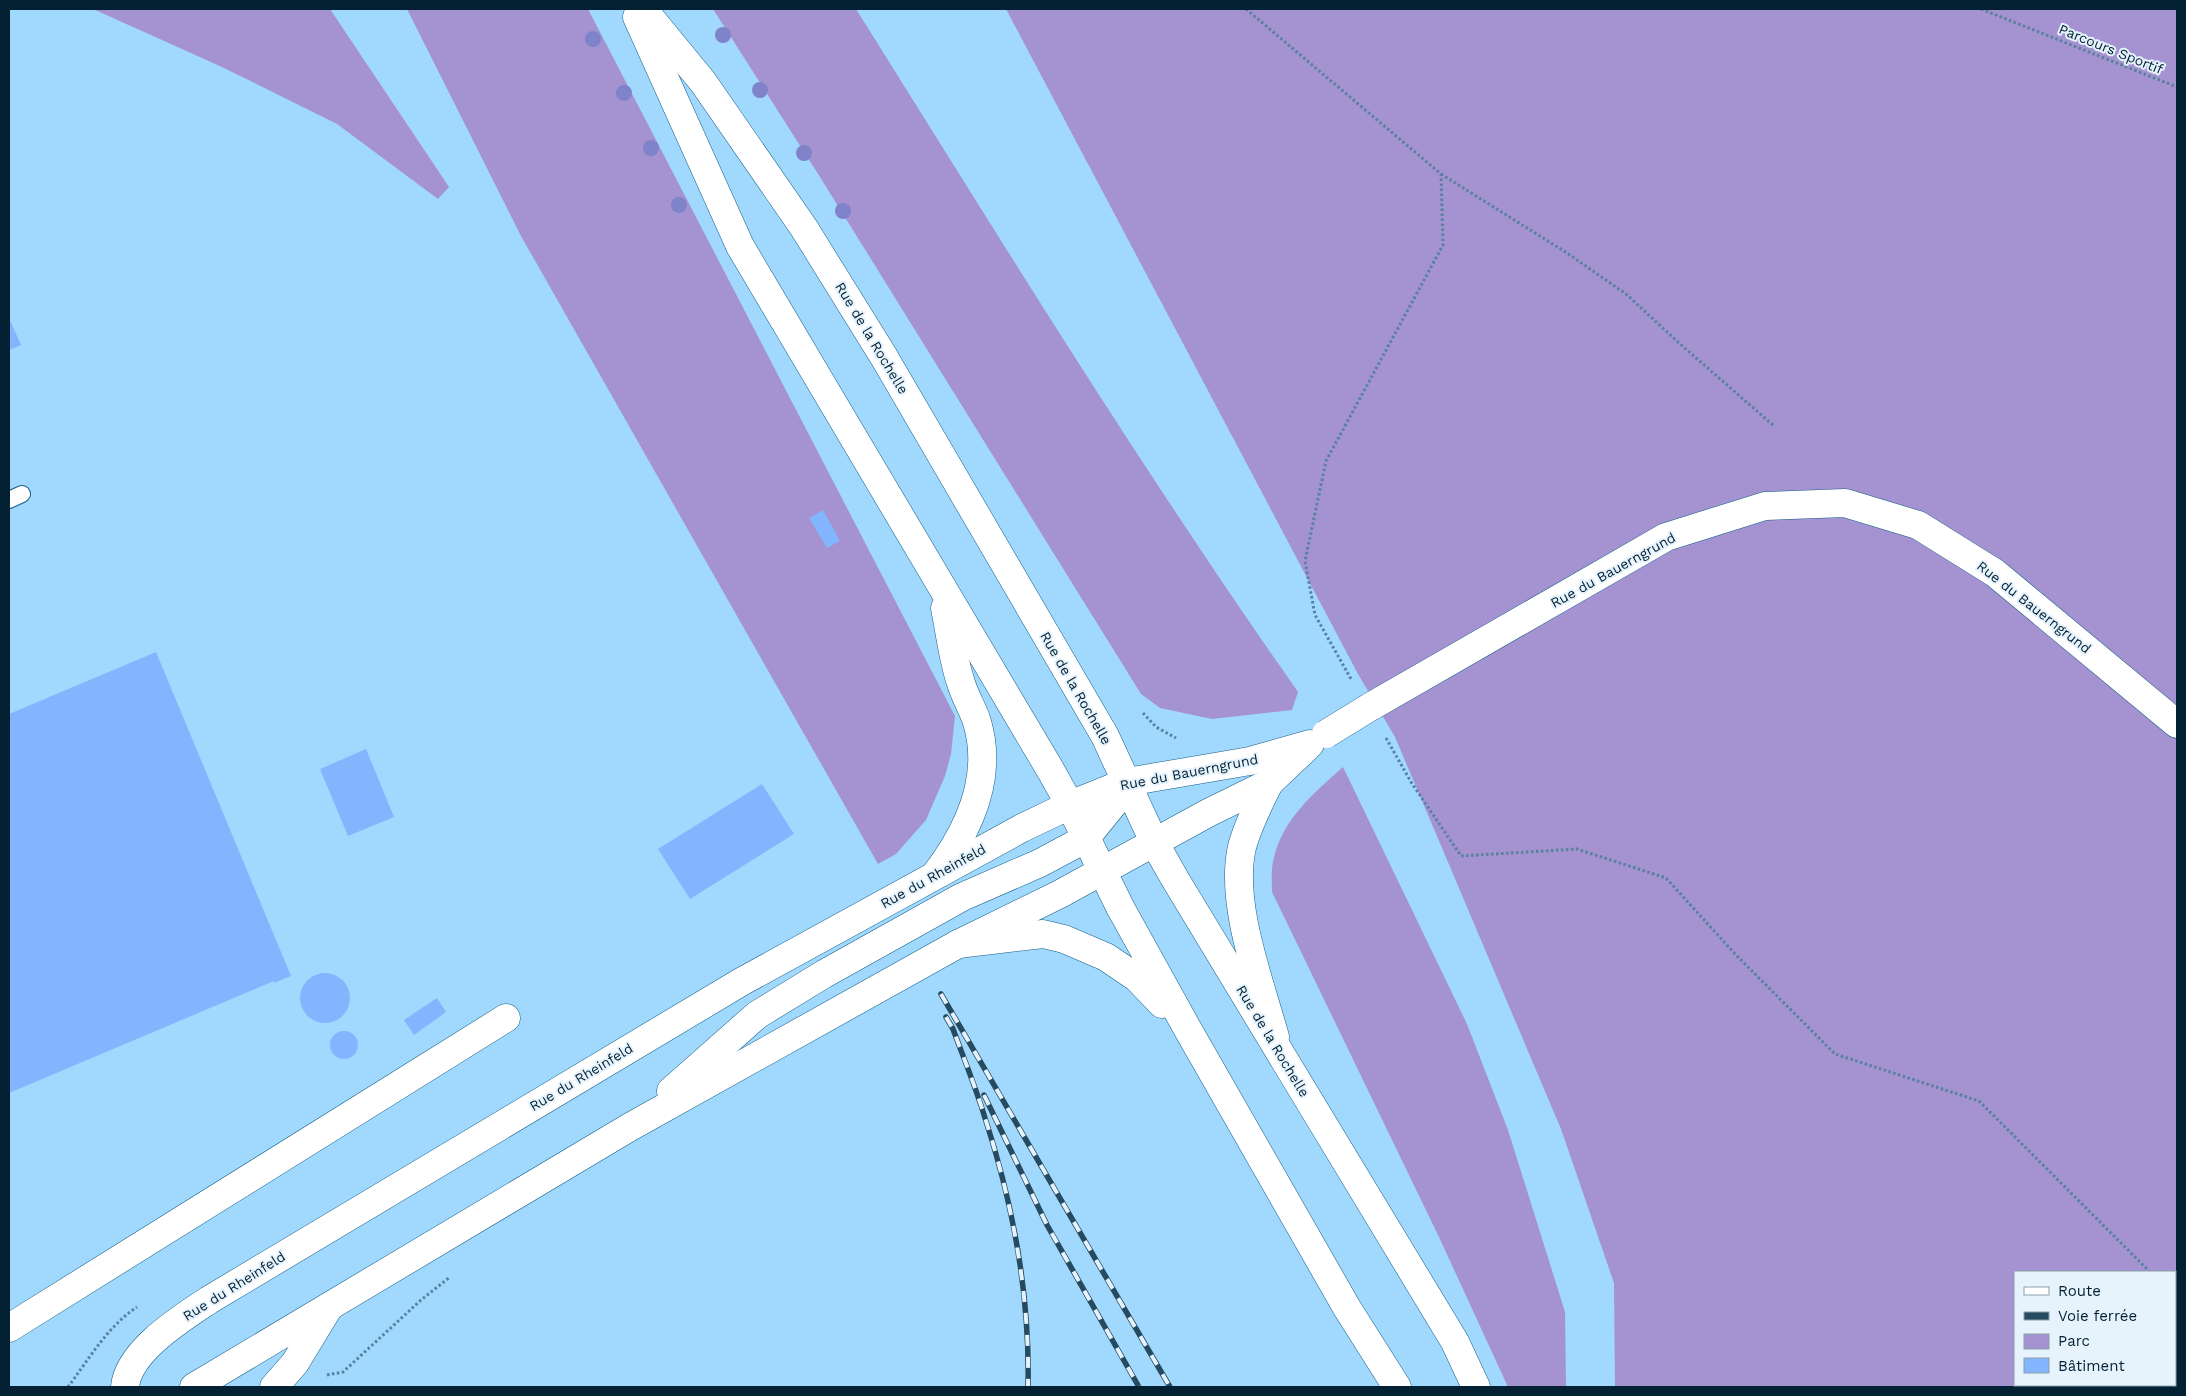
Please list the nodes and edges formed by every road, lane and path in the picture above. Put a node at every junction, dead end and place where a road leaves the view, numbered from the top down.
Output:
1 (634, 9) edge
2 (644, 9) edge
3 (1246, 9) edge
4 (1981, 9) edge
5 (2177, 87) edge
6 (1441, 174) junction
7 (1774, 426) dead end
8 (941, 587) junction
9 (1353, 682) dead end
10 (2177, 724) edge
11 (1382, 732) dead end
12 (1318, 739) junction
13 (1127, 782) junction
14 (1269, 783) junction
15 (1070, 805) junction
16 (1085, 839) junction
17 (1154, 842) junction
18 (1102, 871) junction
19 (935, 875) junction
20 (958, 944) junction
21 (506, 1018) dead end
22 (1187, 1028) junction
23 (1277, 1046) junction
24 (630, 1127) junction
25 (2149, 1271) edge
26 (329, 1307) junction
27 (9, 1328) edge
28 (125, 1387) edge
29 (194, 1387) edge
30 (274, 1387) edge
31 (1397, 1387) edge
32 (1476, 1387) edge

1 - 8 street
2 - 13 street, Rue de la Rochelle
3 - 6 path
4 - 5 path, Parcours Sportif
6 - 7 path
6 - 9 path
8 - 15 street
8 - 19 street
10 - 12 street, Rue du Bauerngrund, bridge
11 - 25 path
12 - 13 street, Rue du Bauerngrund
12 - 14 street, Rue du Bauerngrund
13 - 15 street, Rue du Bauerngrund
13 - 16 street
13 - 17 street, Rue de la Rochelle
14 - 17 street, Rue du Bauerngrund
14 - 23 street
15 - 16 street
15 - 19 street, Rue du Rheinfeld
16 - 18 street
16 - 24 street
17 - 18 street
17 - 23 street, Rue de la Rochelle
18 - 20 street
18 - 22 street
19 - 28 street, Rue du Rheinfeld
20 - 22 street
20 - 24 street
21 - 27 street
22 - 31 street
23 - 32 street, Rue de la Rochelle
24 - 26 street
26 - 29 street
26 - 30 street

